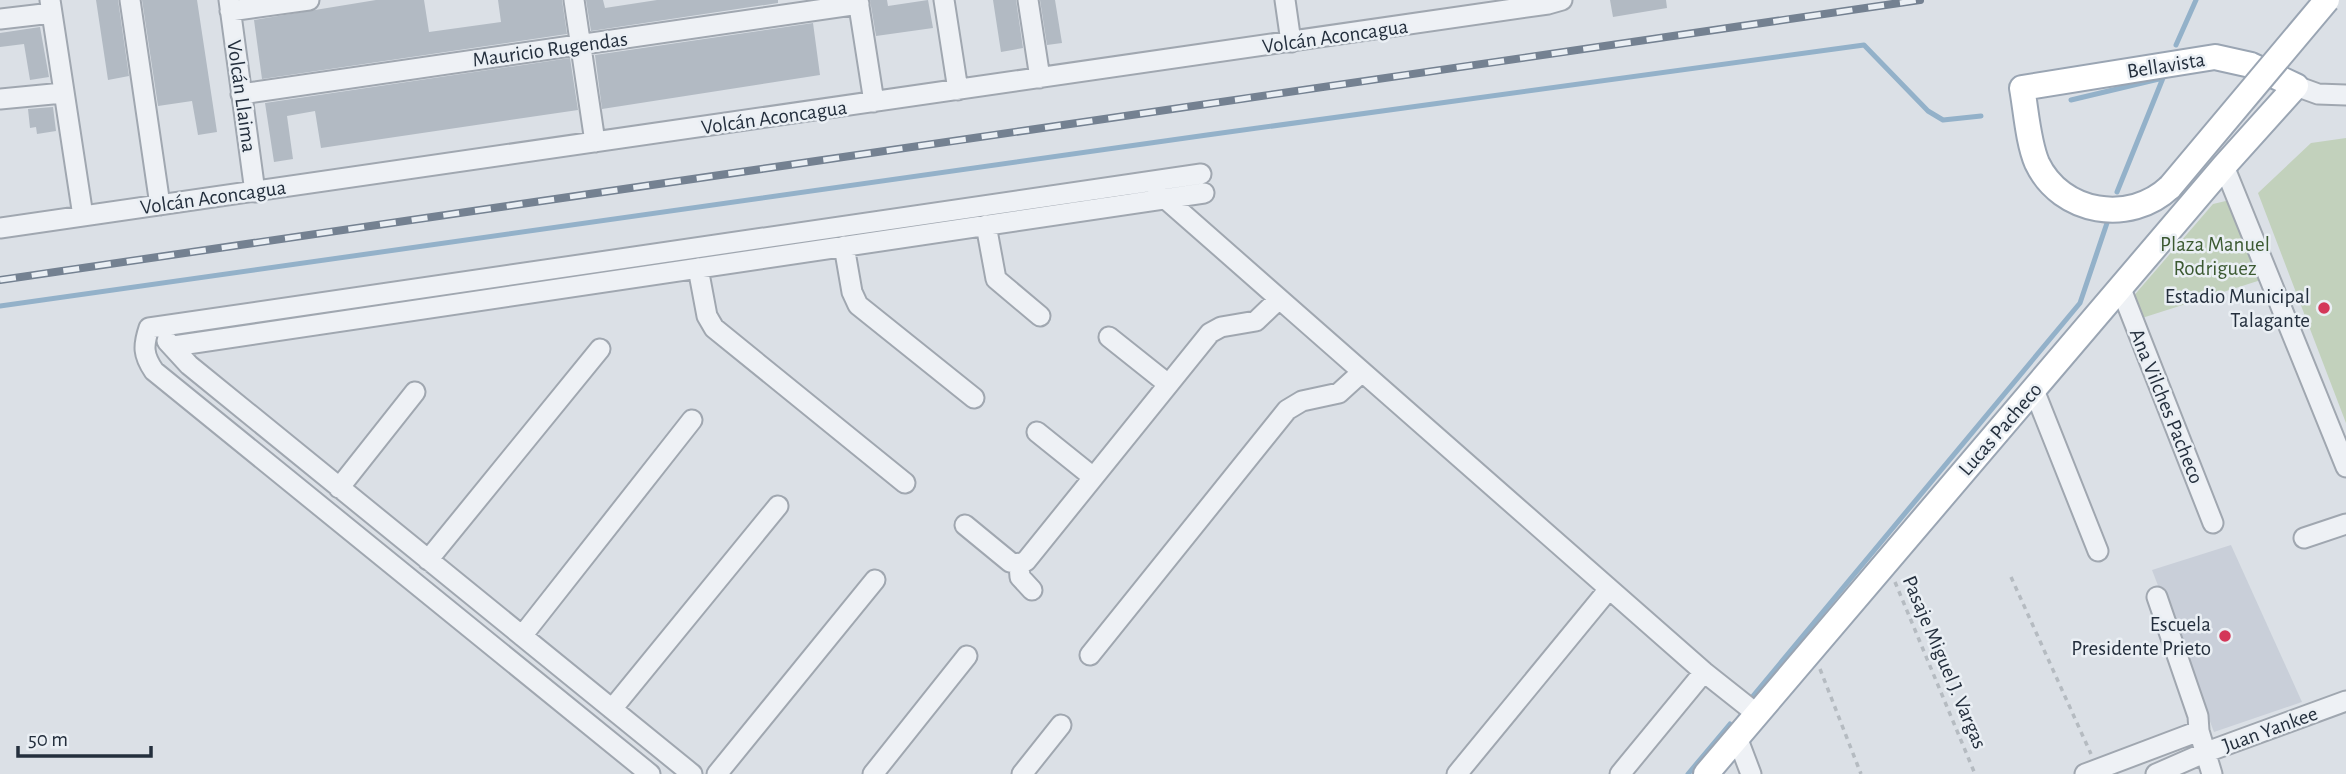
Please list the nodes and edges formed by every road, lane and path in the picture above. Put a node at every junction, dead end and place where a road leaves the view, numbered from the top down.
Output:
1 (130, 0) edge
2 (309, 0) edge
3 (574, 0) edge
4 (944, 0) edge
5 (1028, 0) edge
6 (1285, 0) edge
7 (2327, 0) edge
8 (859, 2) edge
9 (1555, 2) edge
10 (51, 6) edge
11 (229, 6) edge
12 (0, 19) edge
13 (1291, 42) junction
14 (581, 45) junction
15 (1040, 78) junction
16 (2295, 86) junction
17 (958, 90) junction
18 (64, 93) junction
19 (241, 94) junction
20 (2346, 95) edge
21 (0, 99) edge
22 (874, 102) junction
23 (595, 142) junction
24 (2224, 166) junction
25 (1149, 181) junction
26 (255, 191) junction
27 (1164, 198) junction
28 (160, 205) junction
29 (83, 216) junction
30 (3, 223) edge
31 (986, 225) junction
32 (844, 246) junction
33 (698, 268) junction
34 (2121, 289) junction
35 (1279, 299) junction
36 (1040, 316) dead end
37 (149, 328) junction
38 (1109, 337) dead end
39 (174, 346) junction
40 (600, 349) dead end
41 (1362, 372) junction
42 (1168, 384) junction
43 (2034, 390) junction
44 (415, 392) dead end
45 (974, 398) dead end
46 (248, 413) junction
47 (692, 420) dead end
48 (230, 432) junction
49 (1037, 432) dead end
50 (2346, 467) edge
51 (1093, 477) junction
52 (905, 482) dead end
53 (339, 488) junction
54 (778, 506) dead end
55 (2213, 523) dead end
56 (2346, 524) edge
57 (965, 525) dead end
58 (2304, 538) dead end
59 (2098, 551) dead end
60 (428, 560) junction
61 (1886, 562) junction
62 (1019, 564) junction
63 (2011, 577) dead end
64 (875, 580) dead end
65 (1609, 589) junction
66 (1032, 590) dead end
67 (2157, 597) dead end
68 (522, 636) junction
69 (1809, 653) junction
70 (1090, 655) dead end
71 (967, 656) dead end
72 (1704, 672) junction
73 (2346, 702) edge
74 (612, 709) junction
75 (1757, 714) junction
76 (1061, 725) dead end
77 (2199, 731) junction
78 (1737, 737) junction
79 (2204, 753) junction
80 (2094, 773) edge
81 (650, 774) edge
82 (692, 774) edge
83 (717, 774) edge
84 (873, 774) edge
85 (1022, 774) edge
86 (1457, 774) edge
87 (1620, 774) edge
88 (1706, 774) edge
89 (1751, 774) edge
90 (1861, 774) edge
91 (1975, 774) edge
92 (2156, 774) edge
93 (2212, 774) edge

1 - 28 street
2 - 11 street
3 - 14 street
4 - 17 street
5 - 15 street
6 - 13 street
7 - 16 main road, Bellavista, bridge
8 - 14 street, Mauricio Rugendas
8 - 22 street
9 - 13 street, Volcán Aconcagua
10 - 12 street
10 - 18 street
11 - 19 street, Volcán Llaima
13 - 15 street, Volcán Aconcagua
14 - 19 street, Mauricio Rugendas
14 - 23 street
15 - 17 street, Volcán Aconcagua
16 - 20 street, Bellavista
16 - 24 main road, Lucas Pacheco
17 - 22 street, Volcán Aconcagua
18 - 21 street
18 - 29 street
19 - 26 street, Volcán Llaima
22 - 23 street, Volcán Aconcagua
23 - 26 street, Volcán Aconcagua
24 - 34 main road, Lucas Pacheco
24 - 50 street
25 - 27 street
25 - 27 street
25 - 37 street
26 - 28 street, Volcán Aconcagua
27 - 31 street
27 - 35 street
28 - 29 street, Volcán Aconcagua
29 - 30 street, Volcán Aconcagua
31 - 32 street
31 - 36 street
32 - 33 street
32 - 45 street
33 - 39 street
33 - 52 street
34 - 43 main road, Lucas Pacheco
34 - 55 street, Ana Vilches Pacheco
35 - 41 street
35 - 42 street
37 - 39 street
37 - 48 street
38 - 42 street
39 - 46 street
40 - 60 street
41 - 65 street
41 - 70 street
42 - 51 street
43 - 59 street
43 - 61 main road, Lucas Pacheco
44 - 53 street
46 - 48 street
46 - 53 street
47 - 68 street
48 - 81 street
49 - 51 street
51 - 62 street
53 - 60 street
54 - 74 street
56 - 58 street
57 - 62 street
60 - 68 street
61 - 69 main road, Lucas Pacheco
61 - 91 path, Pasaje Miguel J. Vargas
62 - 66 street
63 - 80 path
64 - 83 street
65 - 72 street
65 - 86 street
67 - 77 street
68 - 74 street
69 - 75 main road, Lucas Pacheco
69 - 90 path
71 - 84 street
72 - 75 street
72 - 87 street
73 - 79 street, Juan Yankee
74 - 82 street
75 - 78 main road, Lucas Pacheco
76 - 85 street
77 - 79 street
77 - 80 street
78 - 88 main road, Lucas Pacheco
78 - 89 street
79 - 92 street, Juan Yankee
79 - 93 street

